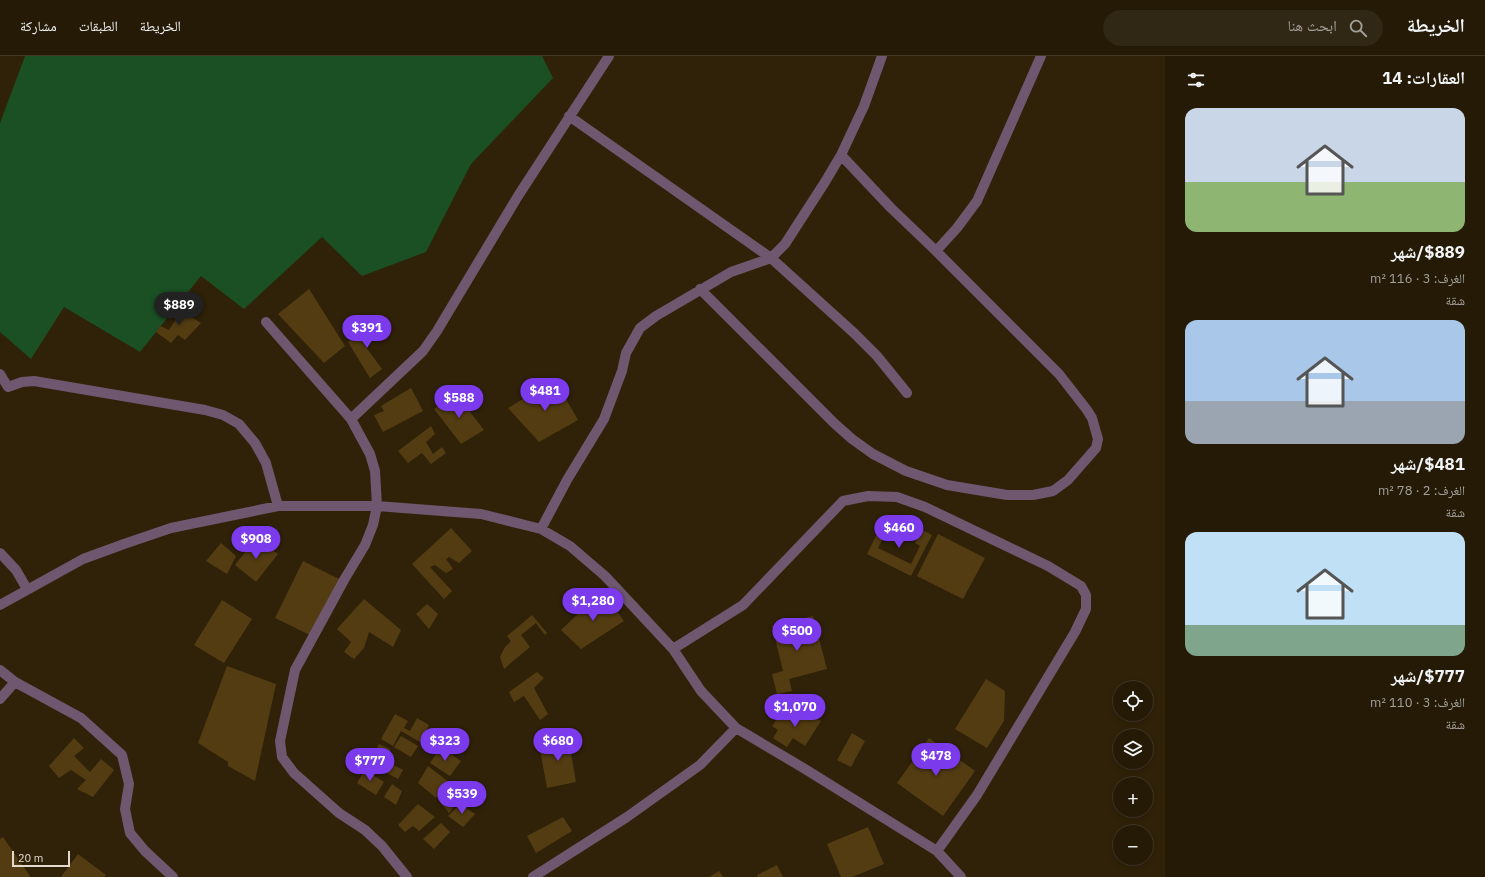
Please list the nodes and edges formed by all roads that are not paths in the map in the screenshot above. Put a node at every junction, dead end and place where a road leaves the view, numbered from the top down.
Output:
1 (609, 56) edge
2 (882, 56) edge
3 (1041, 56) edge
4 (570, 116) junction
5 (841, 155) junction
6 (936, 251) junction
7 (771, 258) junction
8 (700, 289) junction
9 (266, 322) dead end
10 (0, 374) edge
11 (4, 389) edge
12 (907, 394) dead end
13 (351, 419) junction
14 (278, 506) junction
15 (377, 506) junction
16 (541, 529) junction
17 (0, 553) edge
18 (27, 589) junction
19 (0, 605) edge
20 (673, 649) junction
21 (0, 670) edge
22 (15, 682) junction
23 (0, 699) edge
24 (736, 728) junction
25 (937, 852) junction
26 (173, 877) edge
27 (407, 877) edge
28 (533, 877) edge
29 (961, 877) edge

1 - 4 street
2 - 5 street
3 - 6 street
4 - 7 street
4 - 13 street
5 - 6 street
5 - 7 street
6 - 8 street
7 - 8 street
7 - 12 street
8 - 16 street
9 - 13 street
10 - 11 street
11 - 14 street
13 - 15 street
14 - 15 street
14 - 18 street
15 - 16 street
15 - 27 street
16 - 20 street
17 - 18 street
18 - 19 street
20 - 24 street
20 - 25 street
21 - 22 street
22 - 23 street
22 - 26 street
24 - 25 street
24 - 28 street
25 - 29 street

